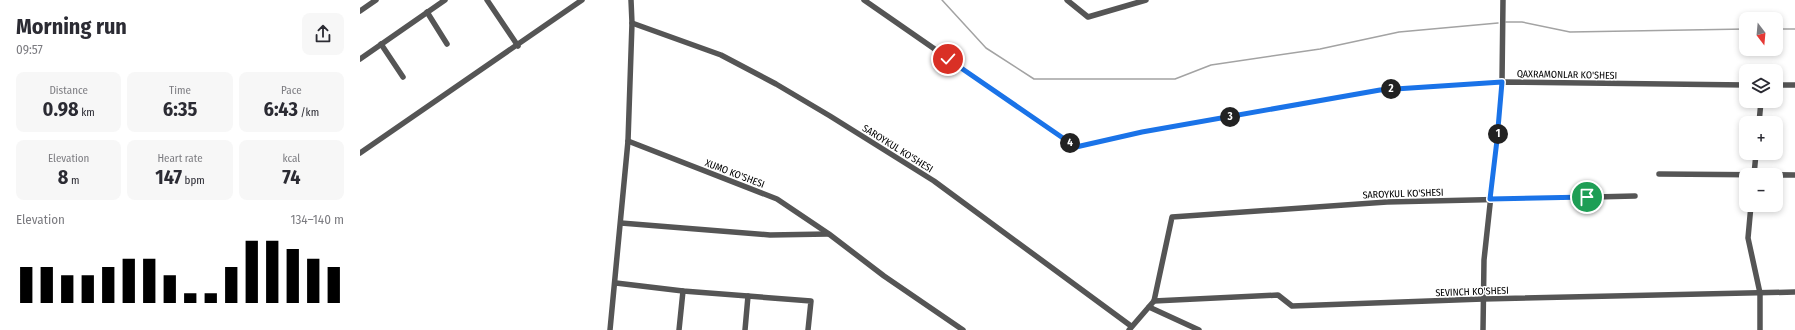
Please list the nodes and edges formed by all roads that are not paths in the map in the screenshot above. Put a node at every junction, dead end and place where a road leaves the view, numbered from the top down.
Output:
1 (376, 0) edge
2 (445, 0) edge
3 (487, 0) edge
4 (582, 0) edge
5 (631, 0) edge
6 (864, 0) edge
7 (1067, 0) edge
8 (1146, 0) edge
9 (1503, 0) edge
10 (360, 11) edge
11 (428, 12) junction
12 (632, 23) junction
13 (381, 44) junction
14 (448, 44) dead end
15 (518, 46) junction
16 (360, 59) edge
17 (403, 77) dead end
18 (1502, 82) junction
19 (1739, 85) edge
20 (1783, 85) edge
21 (1795, 85) edge
22 (628, 142) junction
23 (360, 153) edge
24 (1659, 174) dead end
25 (1739, 175) edge
26 (1783, 175) edge
27 (1795, 175) edge
28 (1635, 196) dead end
29 (1490, 199) junction
30 (1750, 212) edge
31 (621, 223) junction
32 (829, 234) junction
33 (616, 283) junction
34 (683, 291) junction
35 (1795, 292) edge
36 (1760, 293) junction
37 (748, 296) junction
38 (1483, 300) junction
39 (1154, 301) junction
40 (1149, 306) junction
41 (1130, 328) edge
42 (610, 330) edge
43 (679, 330) edge
44 (745, 330) edge
45 (808, 330) edge
46 (963, 330) edge
47 (1199, 330) edge
48 (1483, 330) edge
49 (1760, 330) edge

1 - 10 street
2 - 11 street
3 - 15 street
4 - 15 street
5 - 12 street
6 - 18 street, QAXRAMONLAR KO'SHESI
7 - 8 street
9 - 18 street
11 - 13 street
11 - 14 street
12 - 22 street
12 - 41 street, SAROYKUL KO'SHESI
13 - 16 street
13 - 17 street
15 - 23 street
18 - 19 street, QAXRAMONLAR KO'SHESI
18 - 29 street
20 - 21 street
22 - 31 street
22 - 32 street, XUMO KO'SHESI
24 - 25 street
26 - 27 street
28 - 29 street, SAROYKUL KO'SHESI
29 - 38 street
29 - 39 street, SAROYKUL KO'SHESI
30 - 36 street
31 - 32 street
31 - 33 street
32 - 46 street, XUMO KO'SHESI
33 - 34 street
33 - 42 street
34 - 37 street
34 - 43 street
35 - 36 street, SEVINCH KO'SHESI
36 - 38 street, SEVINCH KO'SHESI
36 - 49 street
37 - 44 street
37 - 45 street
38 - 39 street, SEVINCH KO'SHESI
38 - 48 street
39 - 40 street
40 - 41 street
40 - 47 street

